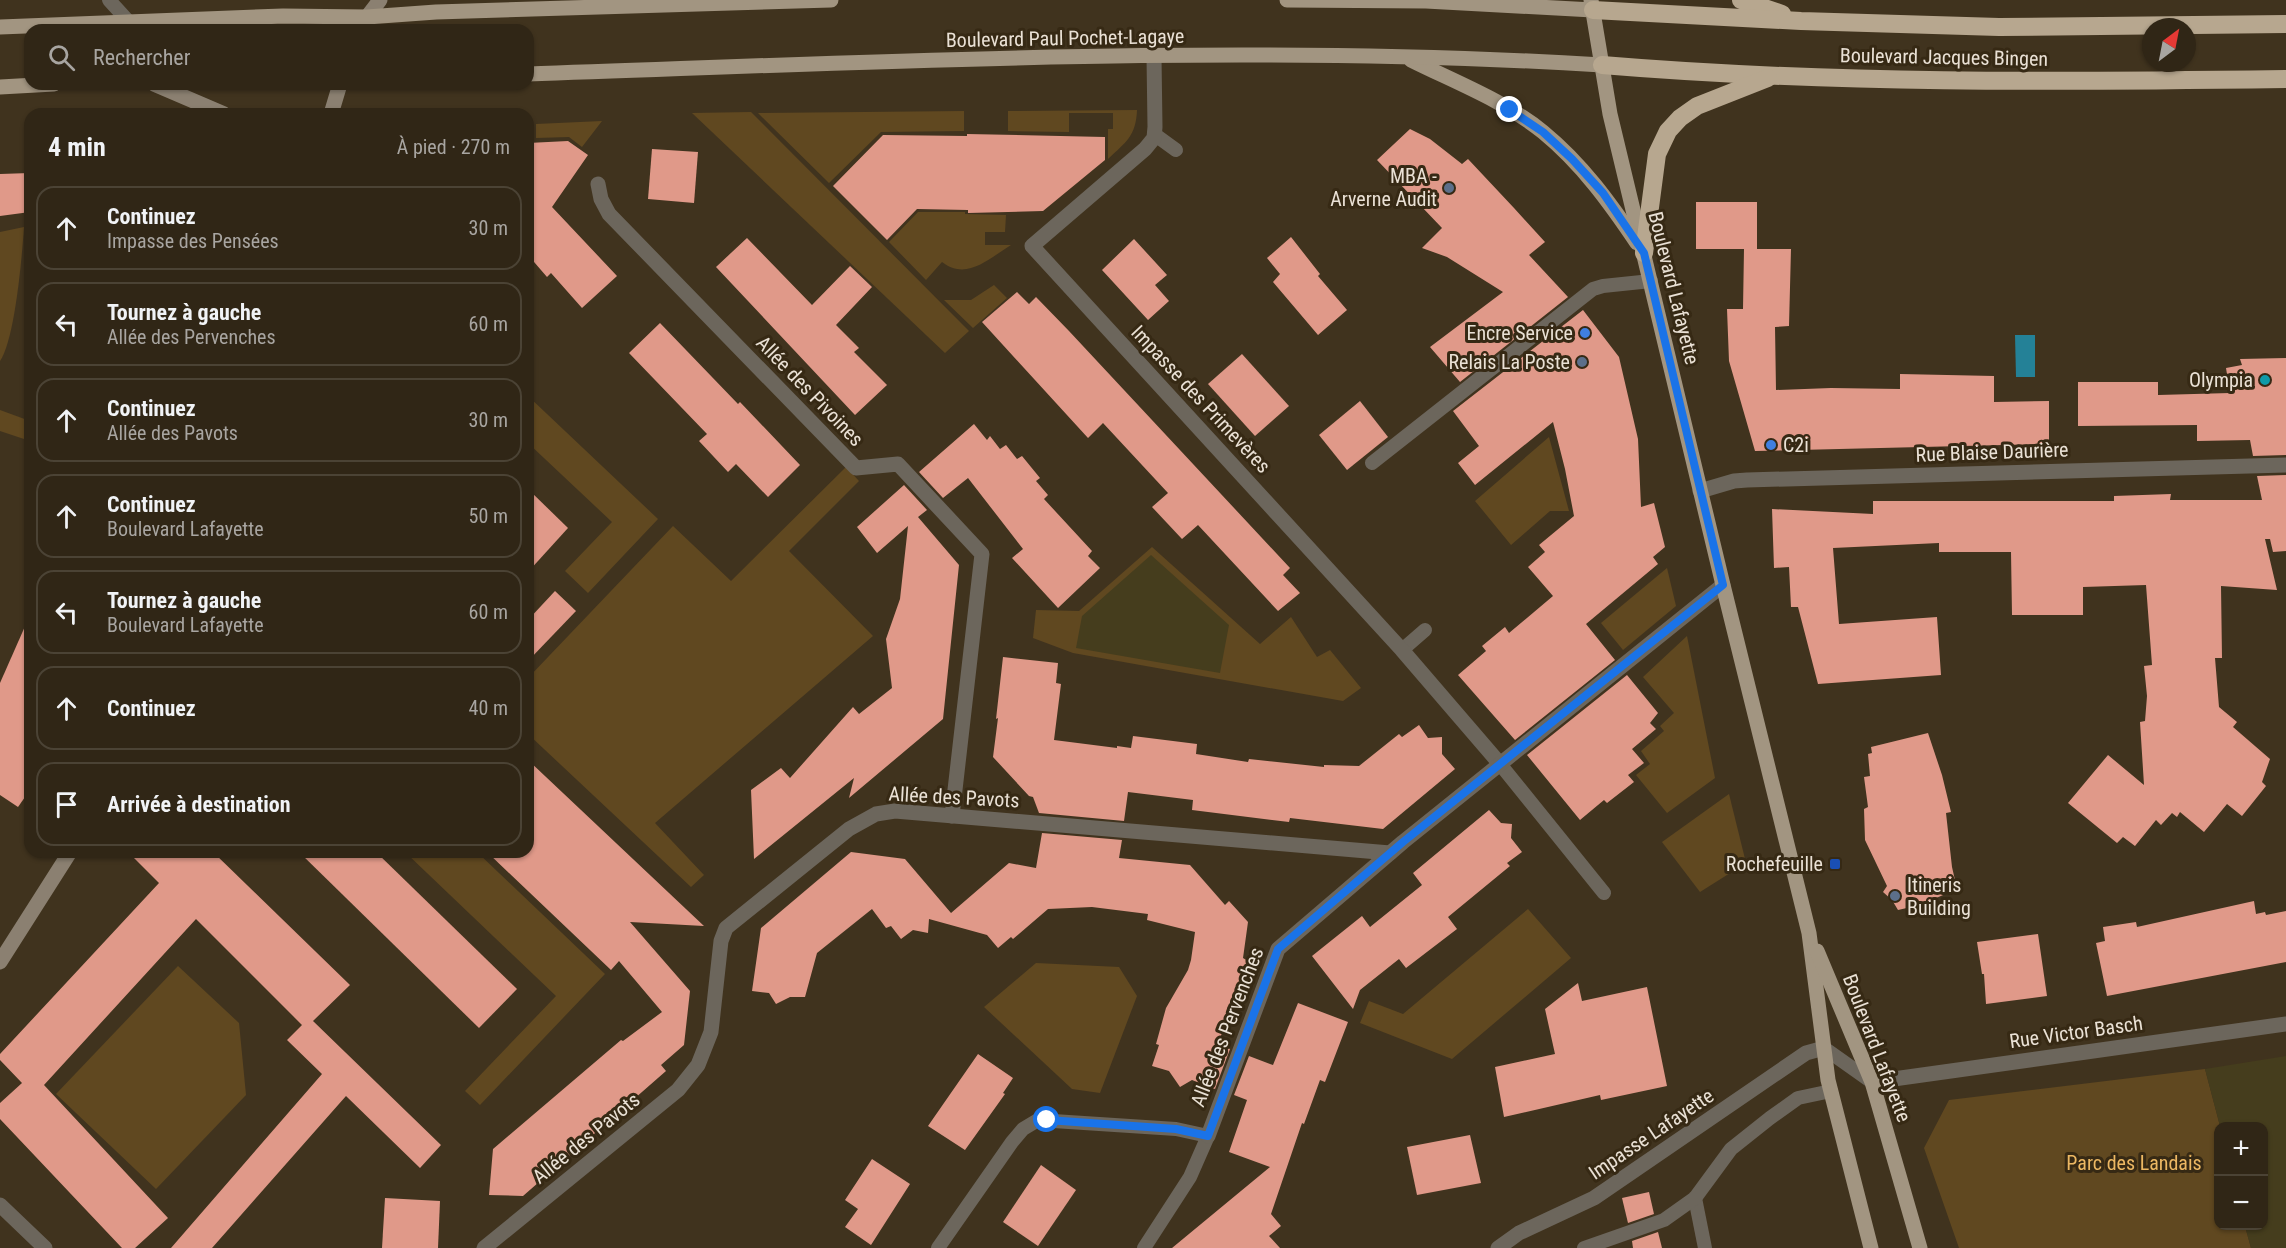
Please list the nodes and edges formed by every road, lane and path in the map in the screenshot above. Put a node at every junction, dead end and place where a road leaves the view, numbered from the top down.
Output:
1 (109, 0) edge
2 (380, 0) edge
3 (616, 0) edge
4 (831, 0) edge
5 (1287, 0) edge
6 (1741, 0) edge
7 (1427, 1) edge
8 (1592, 5) edge
9 (632, 6) junction
10 (1801, 21) junction
11 (129, 22) junction
12 (365, 23) edge
13 (77, 24) edge
14 (2286, 24) edge
15 (24, 26) edge
16 (0, 27) edge
17 (1154, 57) junction
18 (1408, 58) junction
19 (1602, 65) junction
20 (534, 74) edge
21 (1775, 75) junction
22 (2286, 79) edge
23 (24, 86) edge
24 (0, 87) edge
25 (168, 90) edge
26 (338, 90) edge
27 (210, 108) edge
28 (333, 108) edge
29 (1154, 134) junction
30 (1176, 150) dead end
31 (598, 184) dead end
32 (1644, 253) junction
33 (1651, 281) junction
34 (1372, 462) dead end
35 (2286, 465) edge
36 (1700, 491) junction
37 (1723, 585) junction
38 (1425, 630) dead end
39 (1402, 650) junction
40 (1500, 764) junction
41 (952, 816) junction
42 (1390, 853) junction
43 (66, 858) edge
44 (1604, 893) dead end
45 (1809, 933) junction
46 (1, 959) edge
47 (2286, 1024) edge
48 (1824, 1048) junction
49 (1872, 1082) junction
50 (1831, 1091) junction
51 (1208, 1136) junction
52 (1695, 1198) junction
53 (0, 1205) edge
54 (45, 1248) edge
55 (484, 1248) edge
56 (938, 1248) edge
57 (1143, 1248) edge
58 (1498, 1248) edge
59 (1584, 1248) edge
60 (1705, 1248) edge
61 (1871, 1248) edge
62 (1920, 1248) edge

1 - 11 lane
2 - 12 main road
3 - 9 main road
4 - 9 main road
5 - 7 main road
6 - 10 highway
7 - 8 main road
8 - 10 highway, Boulevard Jacques Bingen
8 - 19 main road, Boulevard Lafayette
9 - 12 main road
10 - 14 highway, Boulevard Jacques Bingen
11 - 12 main road
11 - 13 main road
15 - 16 main road
17 - 18 main road, Boulevard Paul Pochet-Lagaye
17 - 20 main road, Boulevard Paul Pochet-Lagaye
17 - 29 street
18 - 19 main road, Boulevard Paul Pochet-Lagaye
18 - 32 main road
19 - 21 highway, Boulevard Jacques Bingen
19 - 32 main road, Boulevard Lafayette
21 - 22 highway, Boulevard Jacques Bingen
21 - 32 highway
23 - 24 main road
25 - 27 main road
26 - 28 main road
29 - 30 lane
29 - 39 street, Impasse des Primevères
31 - 41 street, Allée des Pivoines
32 - 33 main road, Boulevard Lafayette
33 - 34 lane
33 - 36 main road, Boulevard Lafayette
35 - 36 street, Rue Blaise Daurière
36 - 37 main road, Boulevard Lafayette
37 - 40 street
37 - 45 main road, Boulevard Lafayette
38 - 39 lane
39 - 40 street, Impasse des Primevères
40 - 42 street
40 - 44 lane
41 - 42 street, Allée des Pavots
41 - 55 street, Allée des Pavots
42 - 51 street, Allée des Pervenches
43 - 46 main road
45 - 48 main road, Boulevard Lafayette
45 - 49 main road, Boulevard Lafayette
47 - 49 street, Rue Victor Basch
48 - 49 lane
48 - 50 main road, Boulevard Lafayette
48 - 58 street, Impasse Lafayette
49 - 62 main road, Boulevard Lafayette
50 - 52 lane
50 - 61 main road, Boulevard Lafayette
51 - 56 lane
51 - 57 lane, Allée des Pervenches
52 - 59 lane
52 - 60 lane
53 - 54 street

